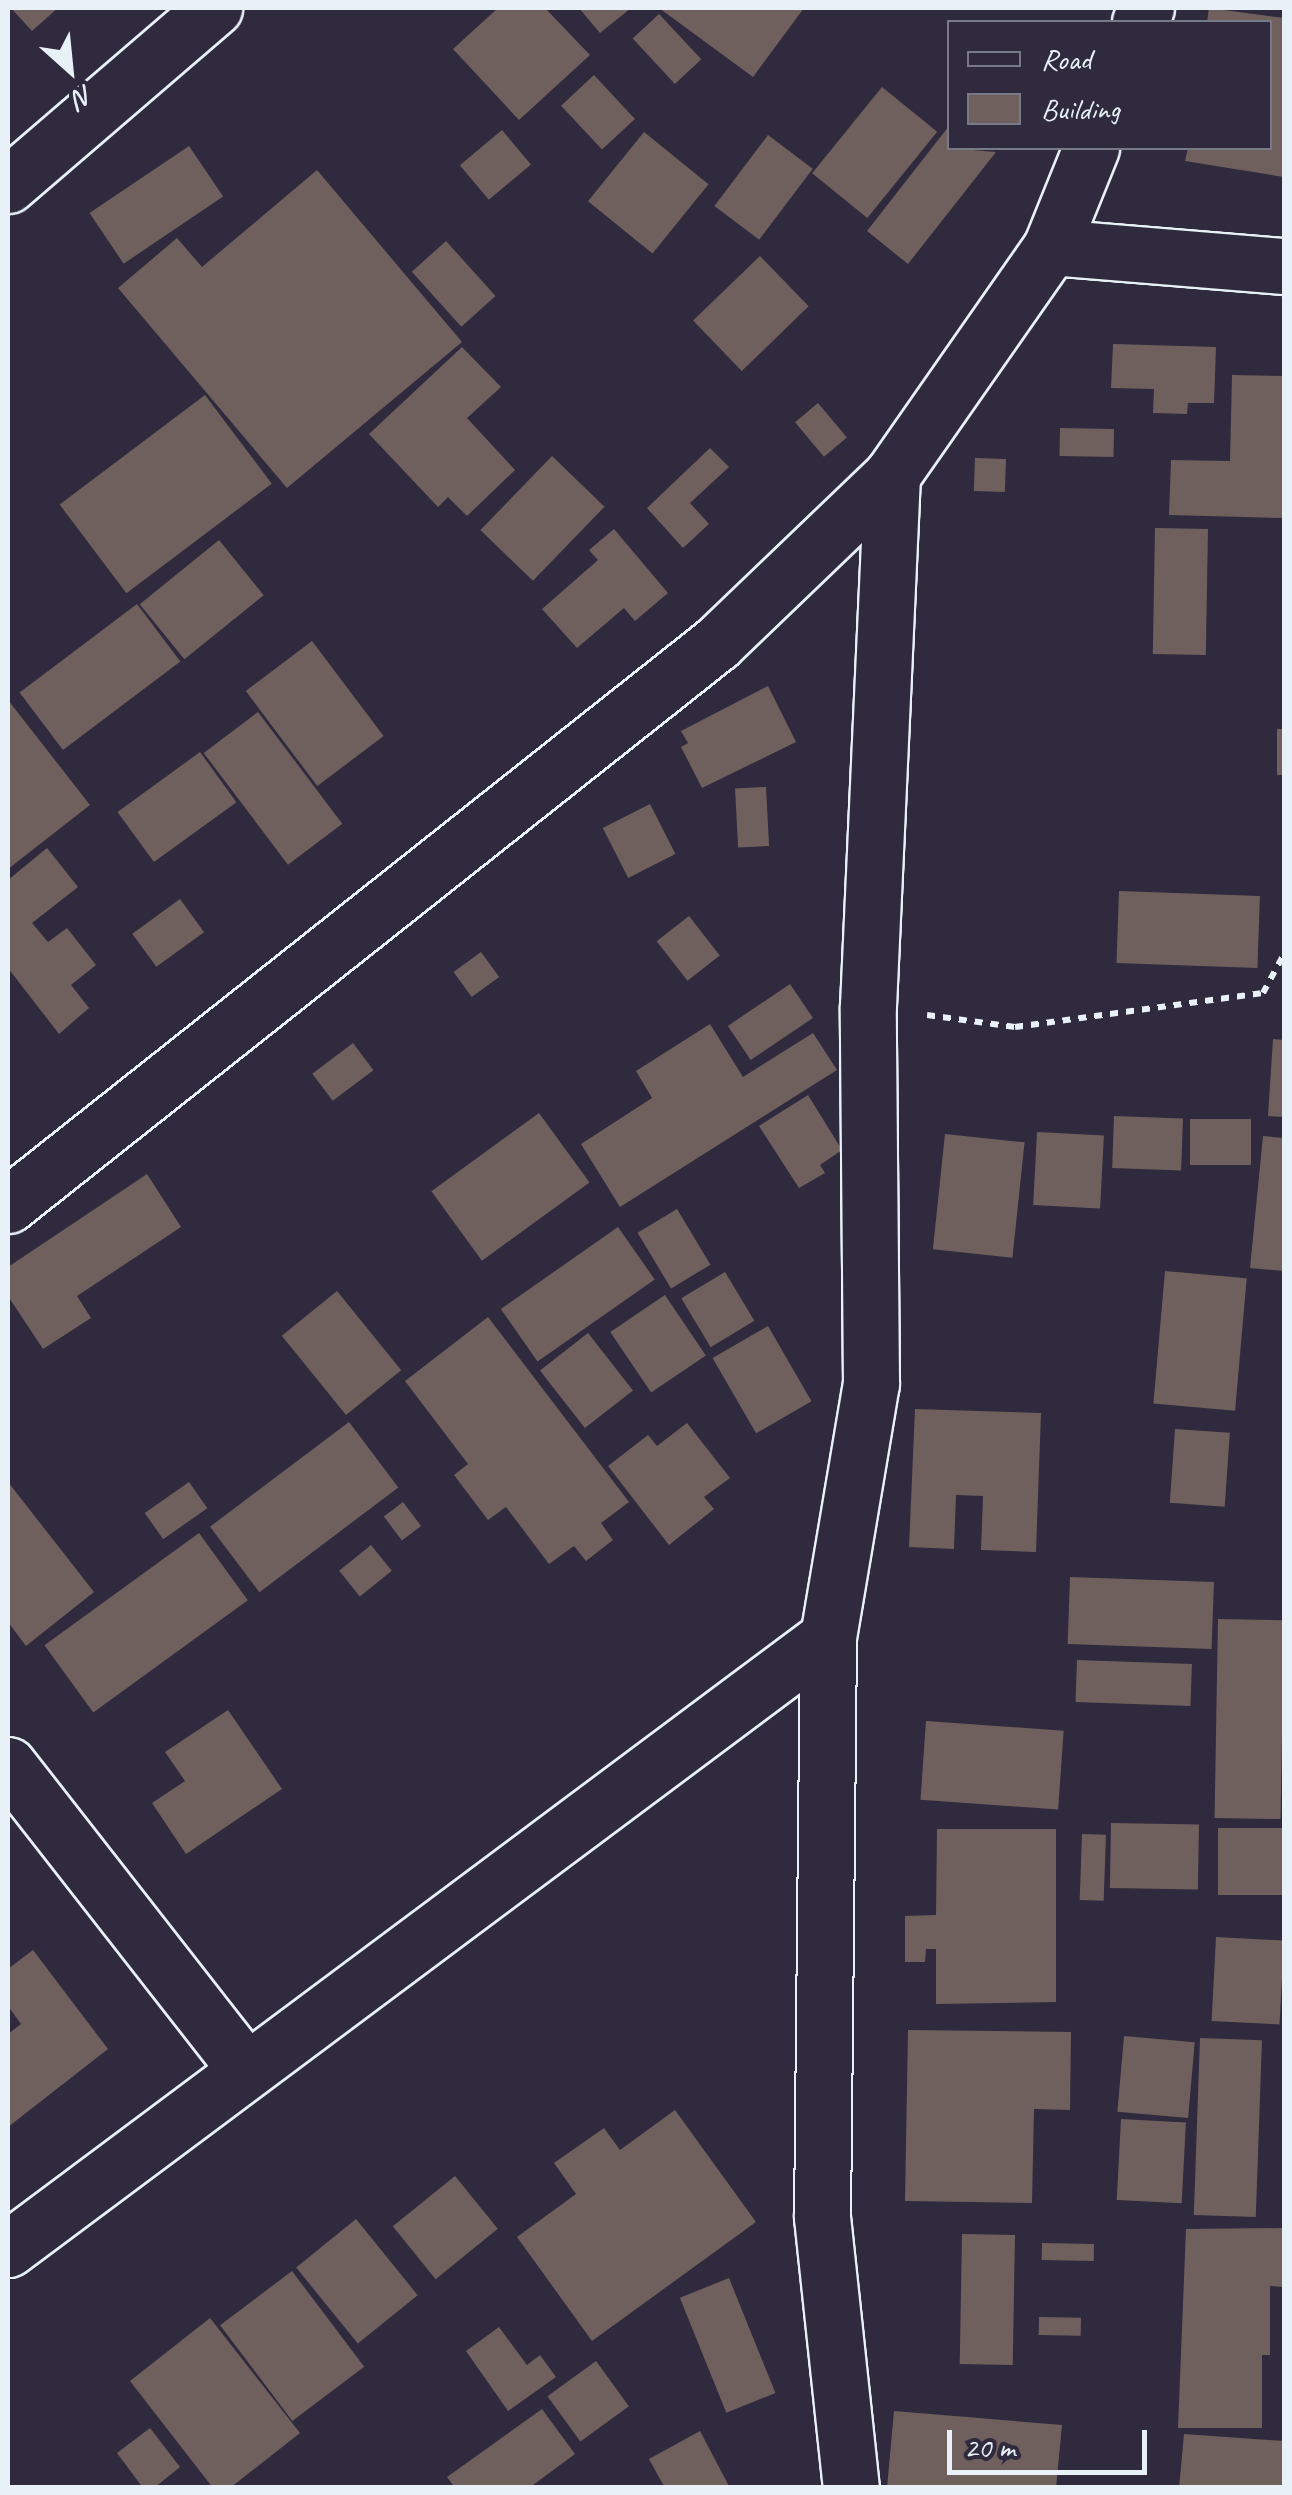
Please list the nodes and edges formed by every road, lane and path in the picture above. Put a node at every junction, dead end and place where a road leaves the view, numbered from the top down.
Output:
1 (214, 8) edge
2 (1089, 150) edge
3 (8, 185) edge
4 (1051, 247) junction
5 (1284, 266) edge
6 (892, 475) junction
7 (1284, 954) edge
8 (868, 1006) junction
9 (8, 1205) edge
10 (828, 1637) junction
11 (8, 1765) edge
12 (246, 2070) junction
13 (8, 2249) edge
14 (851, 2488) edge

1 - 3 street
2 - 4 street
4 - 5 street
4 - 6 street
6 - 8 street
6 - 9 street
7 - 8 path
8 - 10 street
10 - 12 street
10 - 14 street
11 - 12 street
12 - 13 street

